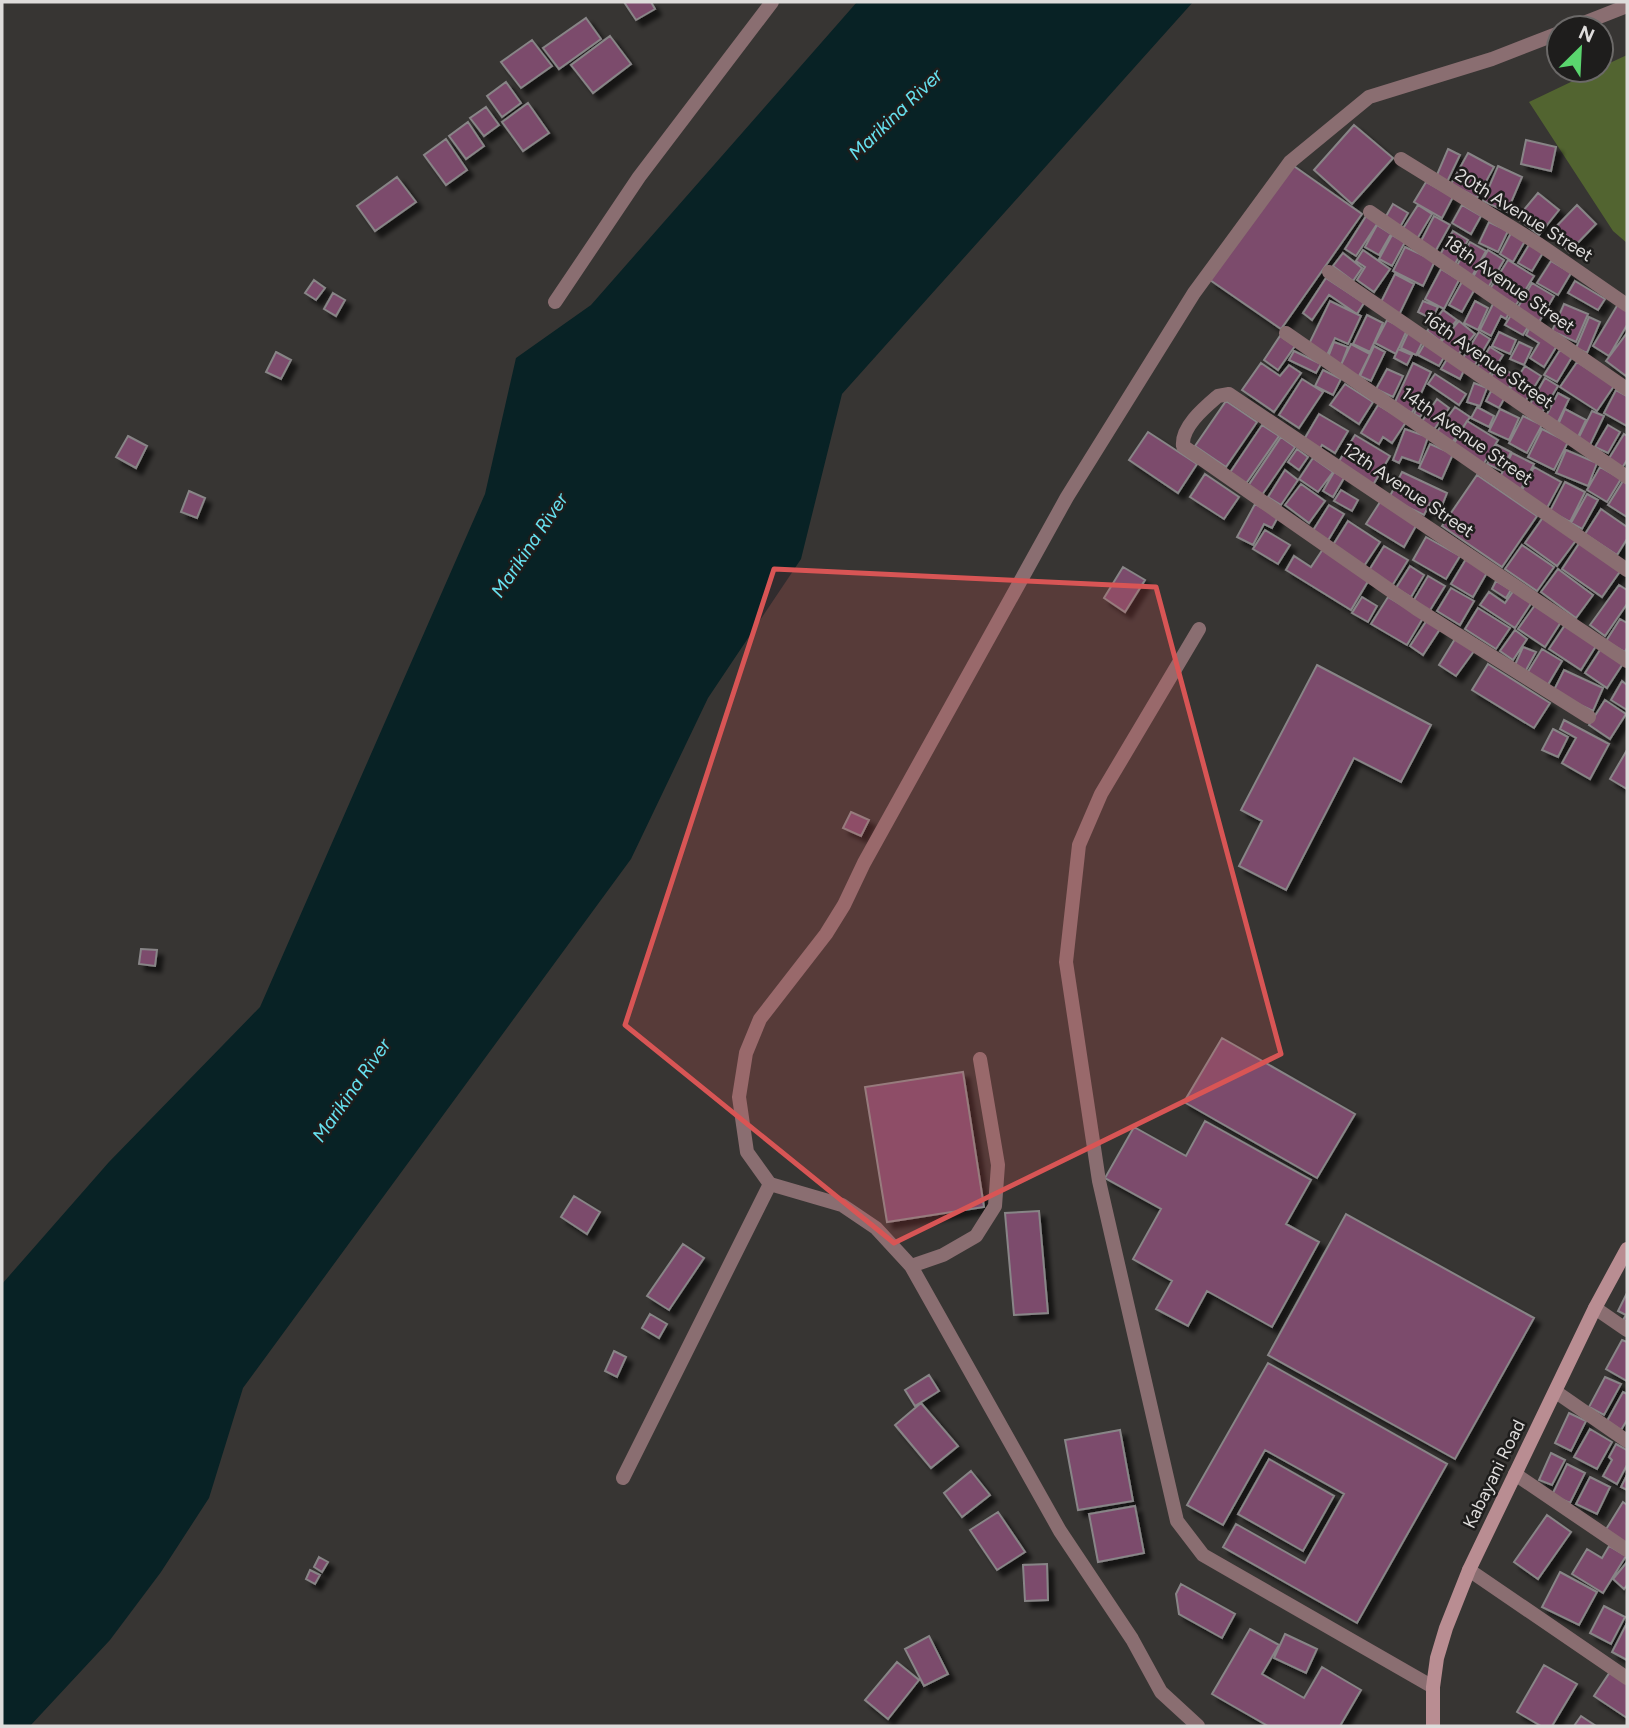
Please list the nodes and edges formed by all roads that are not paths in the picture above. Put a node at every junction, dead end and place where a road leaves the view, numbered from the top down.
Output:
1 (772, 2) edge
2 (1627, 6) edge
3 (1607, 14) edge
4 (1545, 38) edge
5 (1401, 159) dead end
6 (1370, 212) dead end
7 (1329, 272) dead end
8 (555, 302) dead end
9 (1627, 304) edge
10 (1286, 333) dead end
11 (1627, 389) edge
12 (1627, 477) edge
13 (1627, 570) edge
14 (1199, 629) dead end
15 (1627, 661) edge
16 (1589, 717) dead end
17 (980, 1059) dead end
18 (770, 1184) junction
19 (1627, 1249) edge
20 (911, 1266) junction
21 (1595, 1308) junction
22 (1627, 1330) edge
23 (1556, 1392) junction
24 (1627, 1441) edge
25 (1514, 1474) junction
26 (623, 1478) dead end
27 (1627, 1550) edge
28 (1469, 1570) junction
29 (1627, 1678) edge
30 (1433, 1687) junction
31 (1198, 1726) edge
32 (1433, 1726) edge

1 - 8 street
2 - 3 street
4 - 18 street
5 - 9 street, 20th Avenue Street
6 - 11 street, 18th Avenue Street
7 - 12 street, 16th Avenue Street
10 - 13 street, 14th Avenue Street
14 - 30 street
15 - 16 street, 12th Avenue Street
17 - 20 street
18 - 20 street
18 - 26 street
19 - 21 street, Kabayani Road
20 - 31 street
21 - 22 street
21 - 23 street, Kabayani Road
23 - 24 street
23 - 25 street, Kabayani Road
25 - 27 street
25 - 28 street, Kabayani Road
28 - 29 street
28 - 30 street, Kabayani Road
30 - 32 street, Kabayani Road

